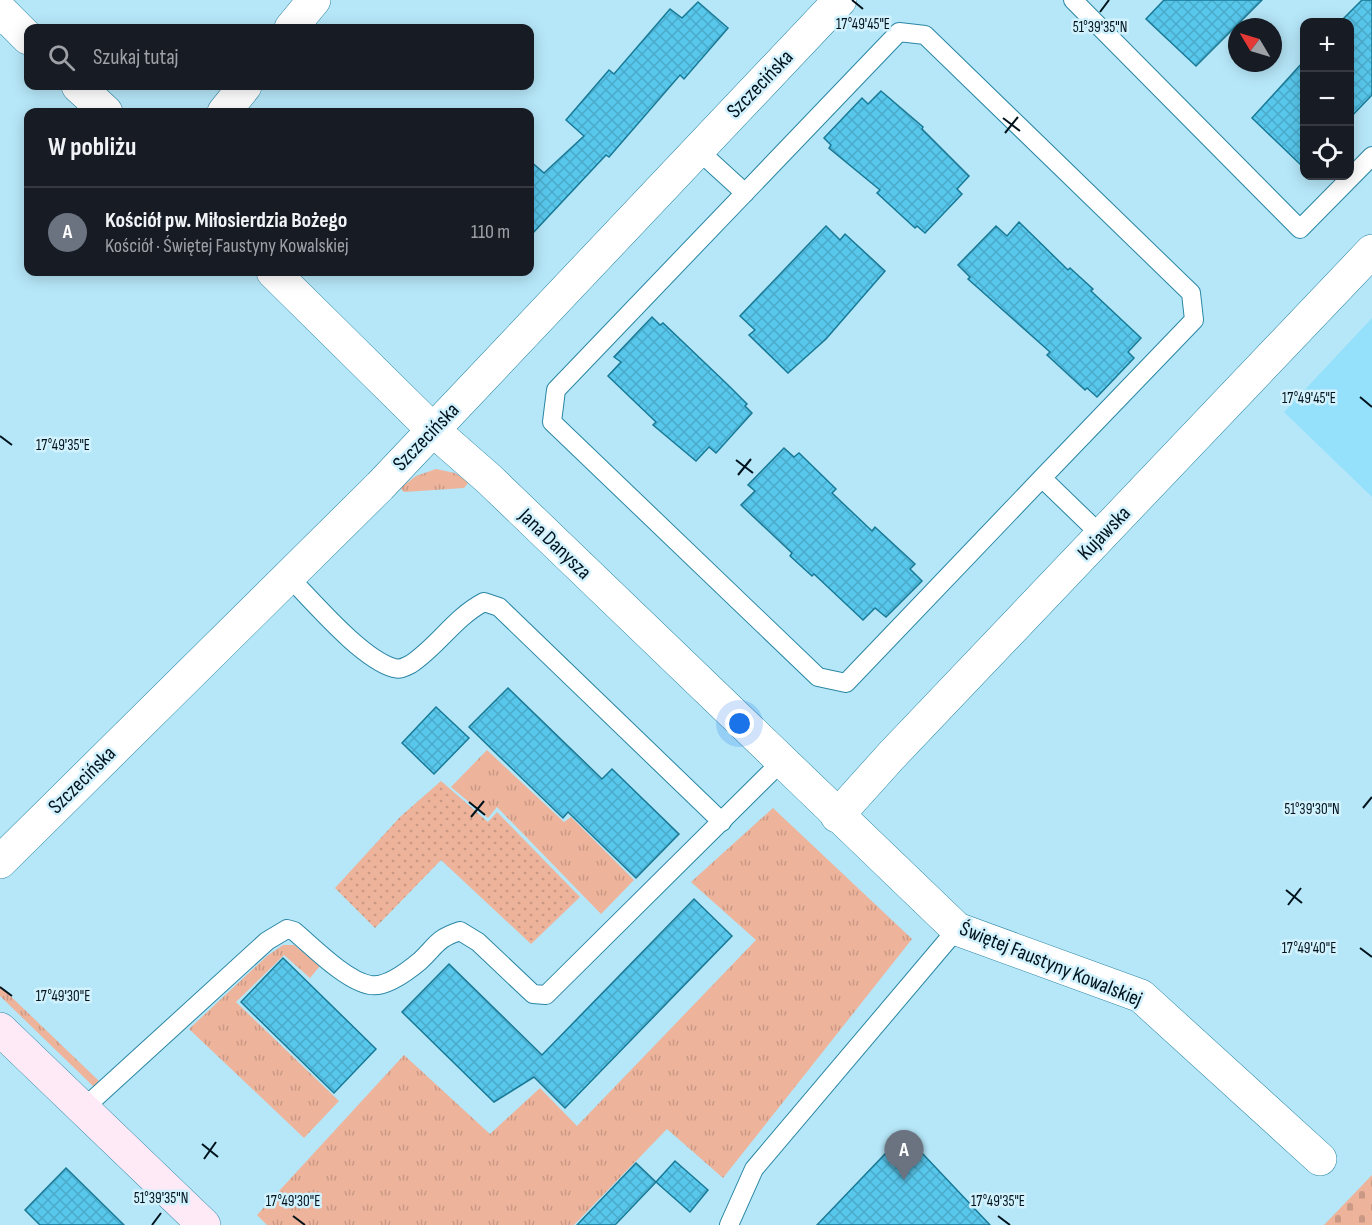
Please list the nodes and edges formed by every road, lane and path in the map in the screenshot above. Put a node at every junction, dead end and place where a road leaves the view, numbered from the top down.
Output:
1 (314, 0) edge
2 (840, 0) edge
3 (1073, 0) edge
4 (0, 10) edge
5 (294, 24) edge
6 (24, 34) edge
7 (82, 90) edge
8 (242, 90) edge
9 (102, 108) edge
10 (227, 108) edge
11 (698, 150) junction
12 (1372, 156) edge
13 (745, 193) junction
14 (1372, 251) edge
15 (277, 276) edge
16 (433, 430) junction
17 (1042, 478) junction
18 (1102, 536) junction
19 (287, 575) junction
20 (781, 762) junction
21 (837, 816) junction
22 (722, 822) junction
23 (0, 862) edge
24 (957, 929) junction
25 (0, 1029) edge
26 (84, 1108) junction
27 (1320, 1159) dead end
28 (204, 1225) edge
29 (729, 1225) edge

1 - 5 street
2 - 11 street, Szczecińska
3 - 12 lane
4 - 6 street
7 - 9 street
8 - 10 street
11 - 13 lane
11 - 16 street, Szczecińska
13 - 17 lane
13 - 17 lane
14 - 18 street, Kujawska
15 - 16 street, Jana Danysza
16 - 19 street, Szczecińska
16 - 20 street, Jana Danysza
17 - 18 lane
18 - 21 street, Kujawska
19 - 22 lane
19 - 23 street, Szczecińska
20 - 21 street, Jana Danysza
20 - 22 lane
21 - 24 street, Świętej Faustyny Kowalskiej
22 - 26 lane
24 - 27 street, Świętej Faustyny Kowalskiej
24 - 29 lane
25 - 26 street
26 - 28 street

